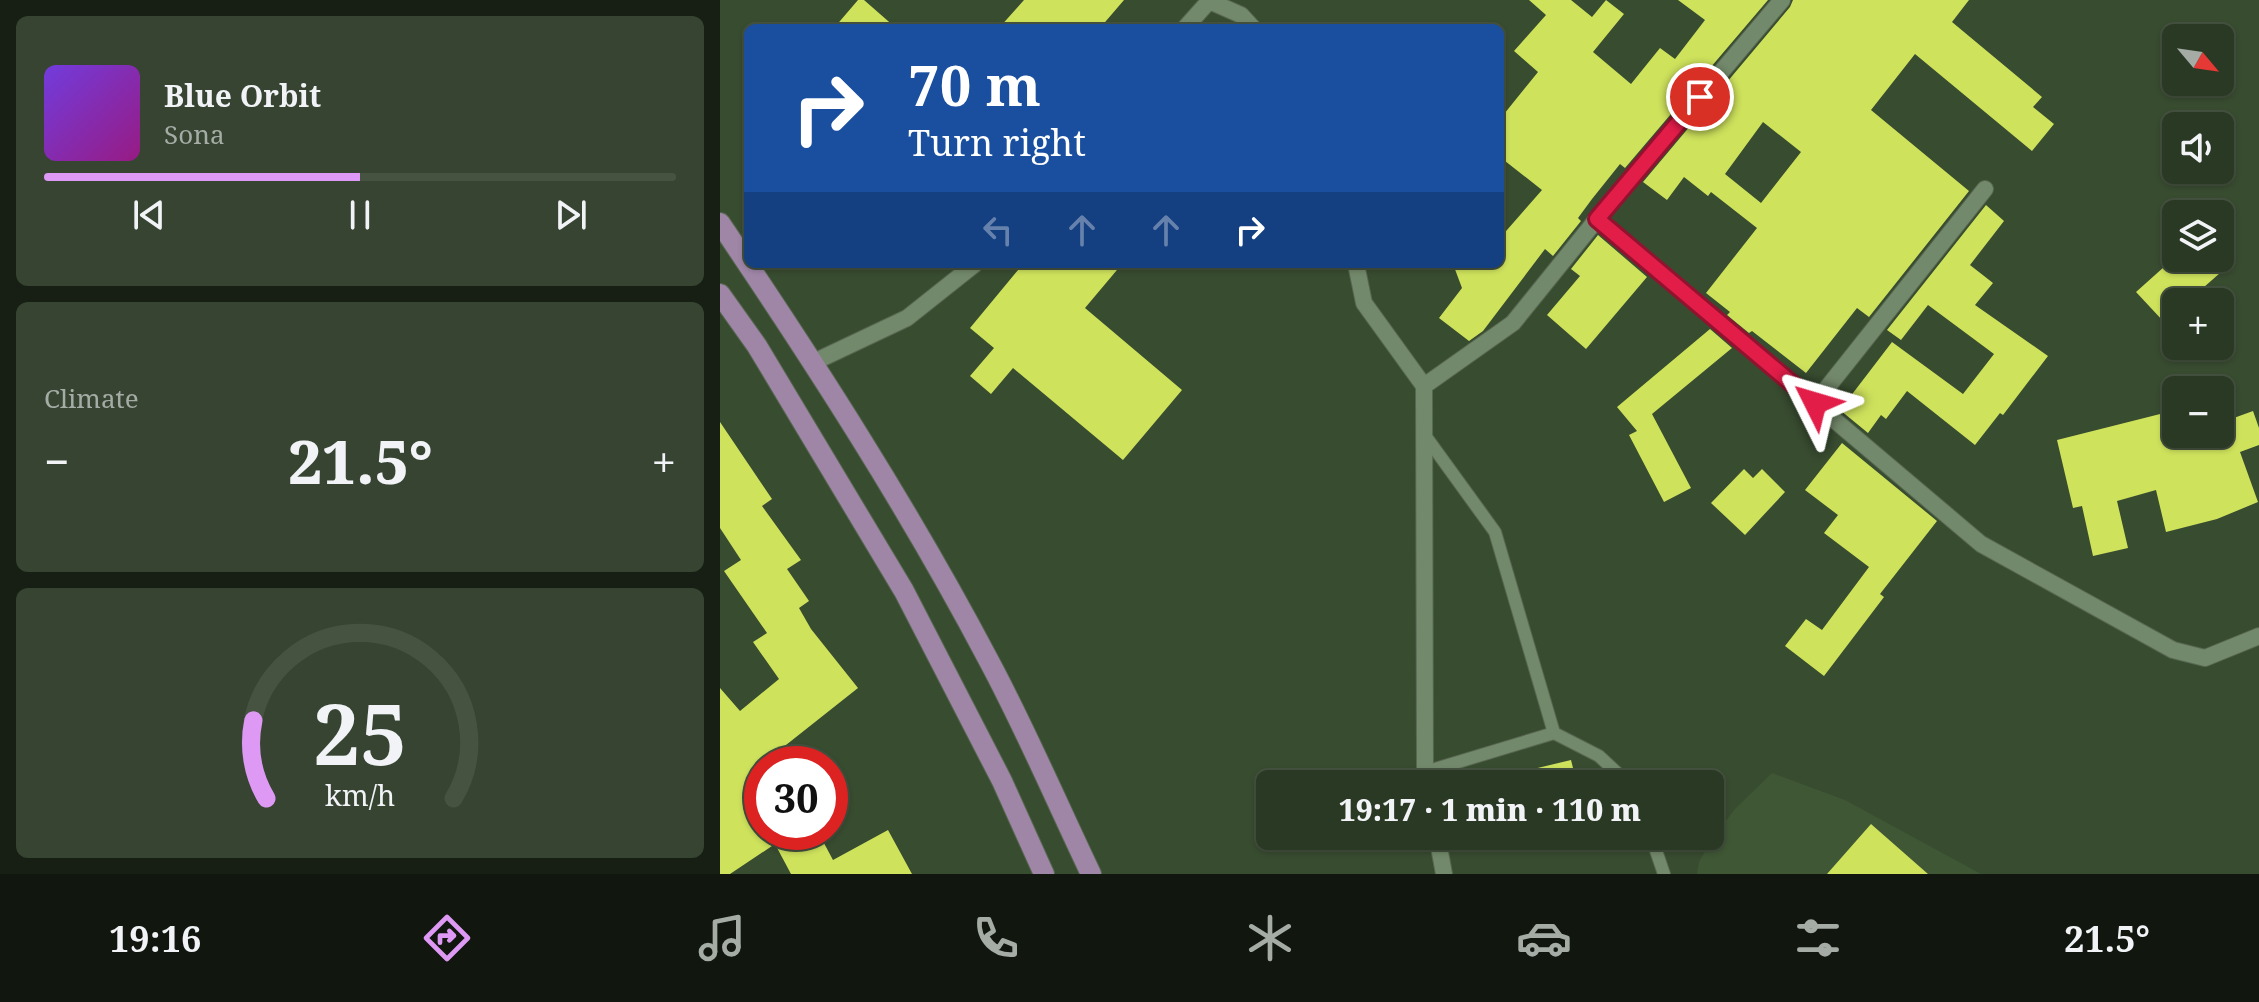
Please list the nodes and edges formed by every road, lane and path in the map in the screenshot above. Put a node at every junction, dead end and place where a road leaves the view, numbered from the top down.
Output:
1 (1209, 0) edge
2 (1782, 0) edge
3 (1188, 24) edge
4 (1249, 24) edge
5 (1985, 189) dead end
6 (1597, 219) junction
7 (720, 223) edge
8 (744, 258) edge
9 (750, 268) edge
10 (970, 268) edge
11 (1357, 268) edge
12 (720, 294) edge
13 (814, 362) junction
14 (1424, 386) junction
15 (1815, 403) junction
16 (1424, 434) junction
17 (2259, 636) edge
18 (1554, 733) junction
19 (1426, 770) edge
20 (1449, 770) edge
21 (1614, 770) edge
22 (1440, 850) edge
23 (1656, 850) edge
24 (1044, 874) edge
25 (1091, 874) edge
26 (1444, 874) edge
27 (1664, 874) edge

1 - 3 street
1 - 4 street
2 - 6 street
5 - 15 street
6 - 14 street
6 - 15 street
7 - 8 main road
9 - 13 main road
10 - 13 street
11 - 14 street
12 - 24 main road
13 - 25 main road
14 - 16 street
15 - 17 street
16 - 18 lane
16 - 19 street
18 - 20 lane
18 - 21 lane
22 - 26 street
23 - 27 lane

